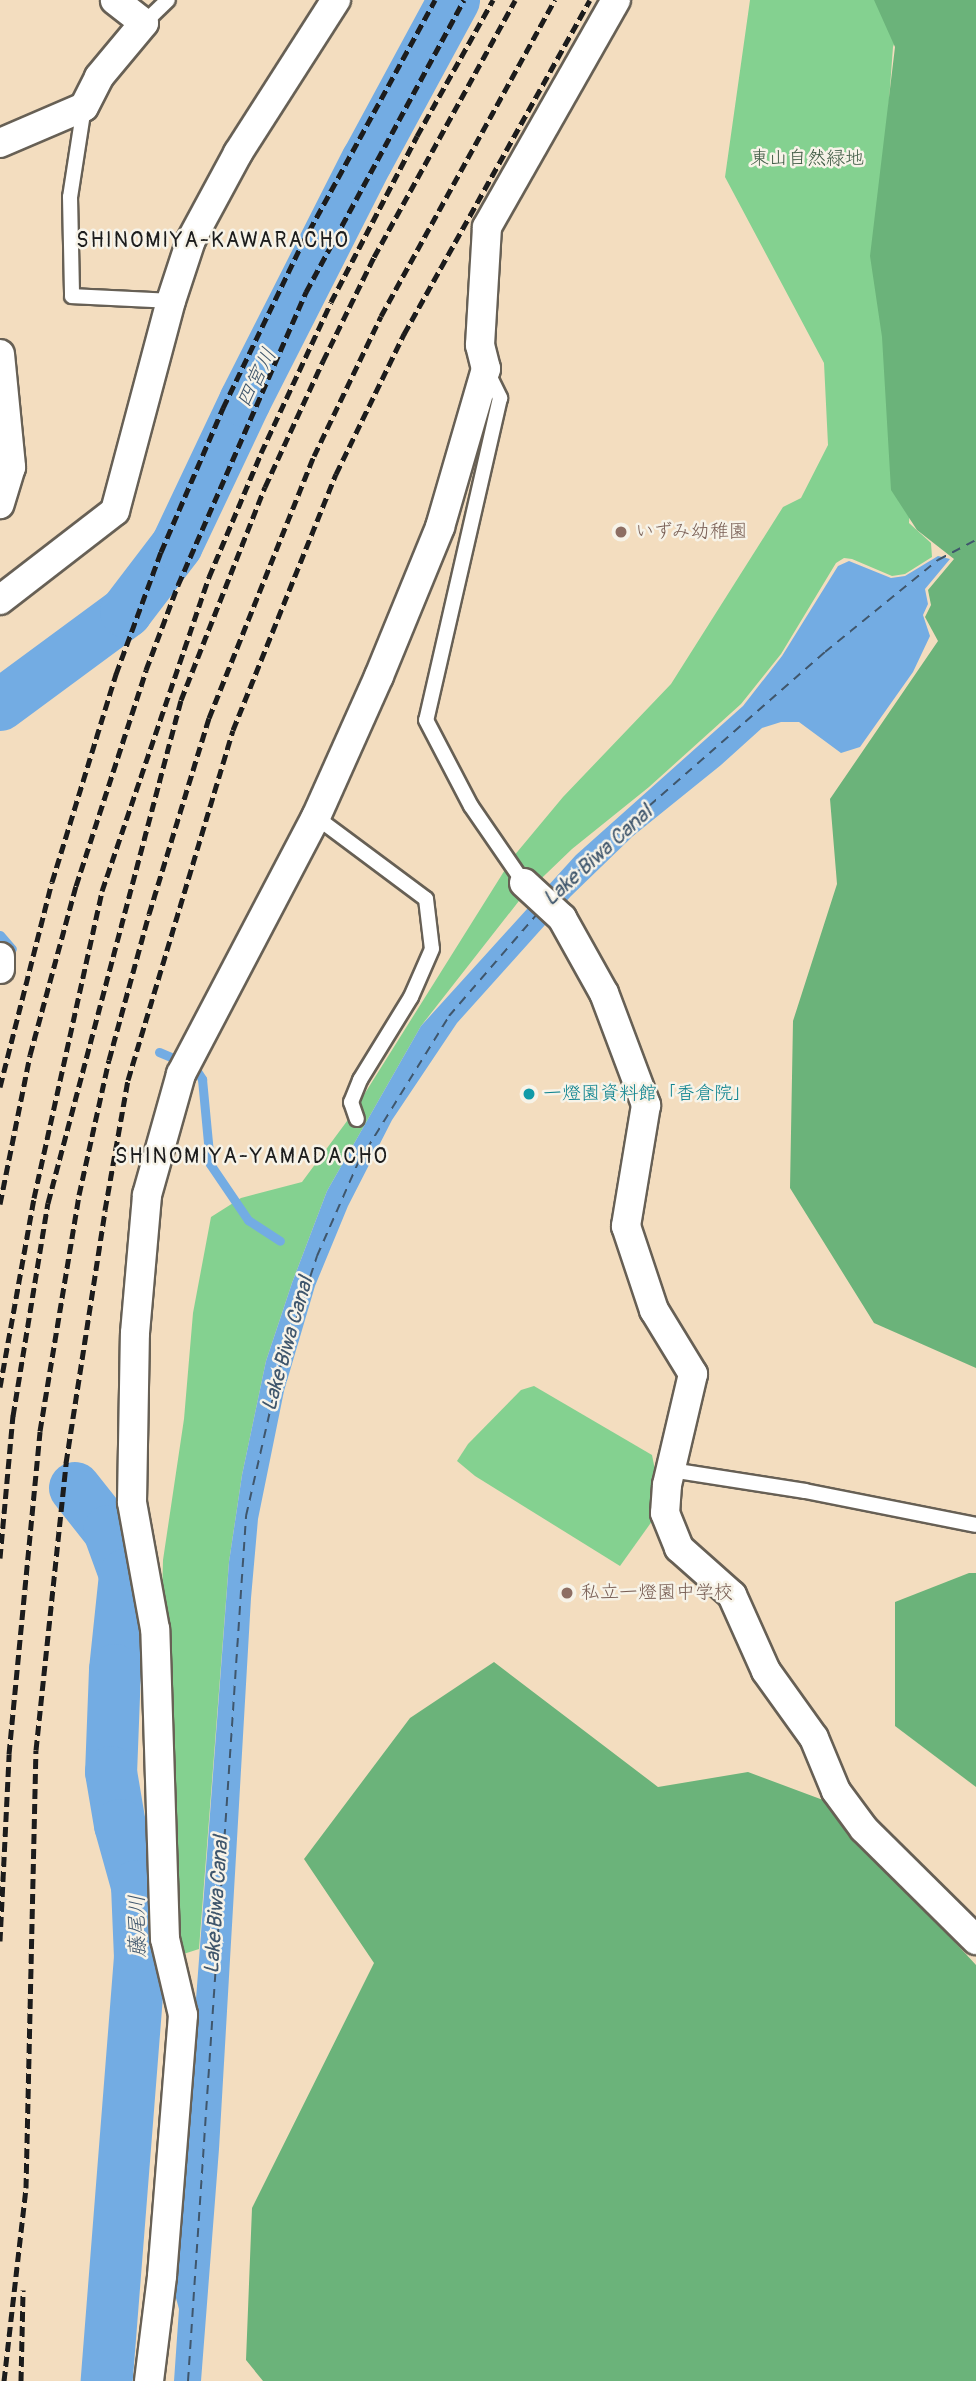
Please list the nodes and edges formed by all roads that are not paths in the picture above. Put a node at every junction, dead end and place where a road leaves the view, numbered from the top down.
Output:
1 (115, 0) edge
2 (168, 0) edge
3 (335, 0) edge
4 (616, 0) edge
5 (144, 23) junction
6 (84, 107) junction
7 (0, 143) edge
8 (171, 301) junction
9 (0, 354) edge
10 (486, 369) junction
11 (0, 504) edge
12 (0, 600) edge
13 (316, 817) junction
14 (526, 885) joint
15 (0, 957) edge
16 (0, 969) edge
17 (357, 1119) dead end
18 (671, 1470) junction
19 (976, 1525) edge
20 (976, 1940) edge
21 (149, 2381) edge

1 - 5 street
2 - 5 lane
3 - 8 street
4 - 10 street
5 - 6 street
6 - 7 street
6 - 8 lane
8 - 12 street
9 - 11 street
10 - 13 street
10 - 14 lane
13 - 17 lane
13 - 21 street
14 - 18 street
15 - 16 street
18 - 19 lane
18 - 20 street

